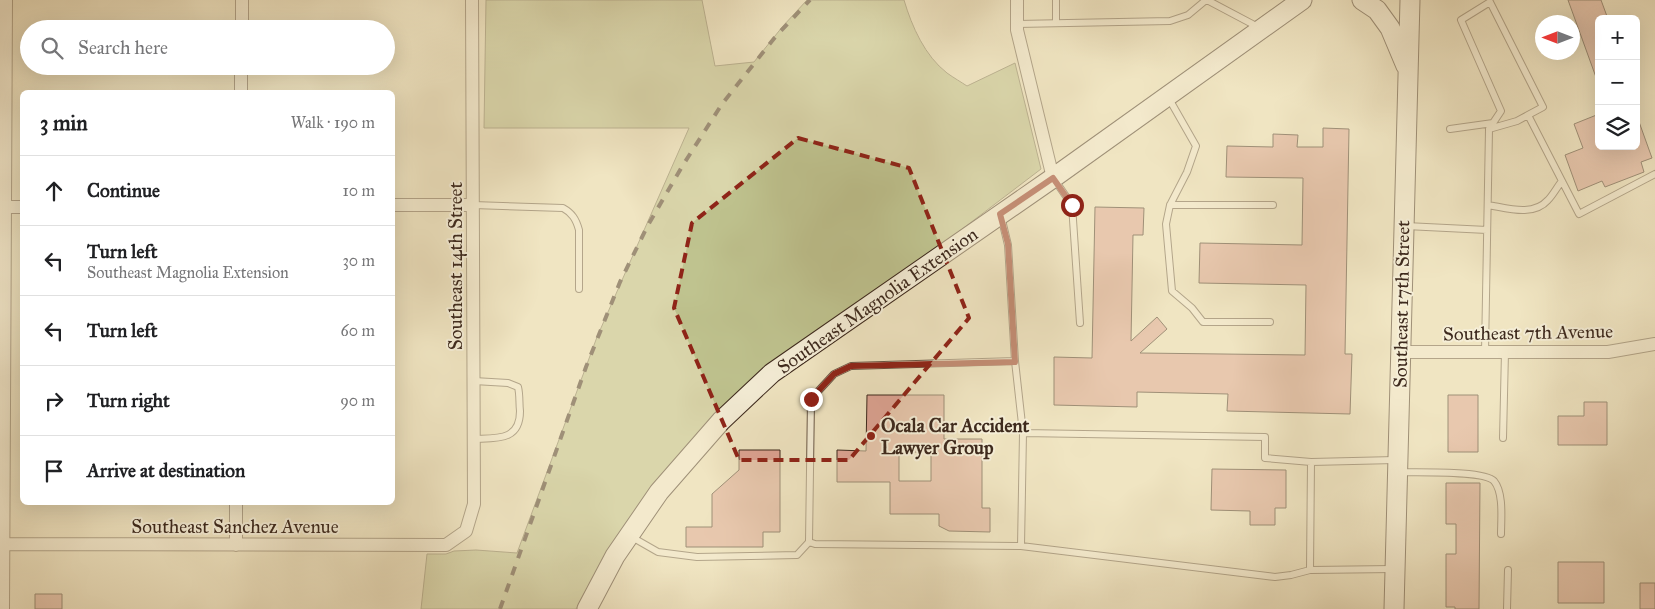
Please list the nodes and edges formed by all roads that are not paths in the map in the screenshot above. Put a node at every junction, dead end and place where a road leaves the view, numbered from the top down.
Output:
1 (6, 0) edge
2 (242, 0) edge
3 (472, 0) edge
4 (1017, 0) edge
5 (1056, 0) edge
6 (1207, 0) edge
7 (1302, 0) edge
8 (1362, 0) edge
9 (1410, 0) edge
10 (242, 20) edge
11 (1056, 23) junction
12 (1017, 24) junction
13 (1261, 29) junction
14 (1408, 72) junction
15 (242, 75) edge
16 (241, 90) edge
17 (1167, 96) junction
18 (1528, 115) junction
19 (1491, 126) junction
20 (1450, 128) dead end
21 (1655, 174) edge
22 (1053, 178) junction
23 (1562, 181) junction
24 (395, 205) edge
25 (1170, 205) junction
26 (1273, 205) dead end
27 (1488, 205) junction
28 (473, 206) junction
29 (3, 207) edge
30 (20, 207) edge
31 (1000, 214) junction
32 (1403, 226) junction
33 (1487, 230) junction
34 (578, 289) dead end
35 (1270, 322) dead end
36 (1080, 323) dead end
37 (1655, 344) edge
38 (1400, 352) junction
39 (1485, 352) junction
40 (1505, 352) junction
41 (1015, 362) junction
42 (474, 381) junction
43 (1023, 433) junction
44 (1502, 438) dead end
45 (474, 439) junction
46 (1311, 462) junction
47 (1397, 466) junction
48 (236, 505) edge
49 (466, 531) joint
50 (1501, 534) dead end
51 (629, 535) junction
52 (809, 542) junction
53 (2, 544) edge
54 (236, 545) junction
55 (1021, 546) junction
56 (1395, 569) junction
57 (1310, 570) junction
58 (1508, 570) dead end
59 (3, 609) edge
60 (587, 609) edge
61 (1394, 609) edge
62 (1507, 609) edge

1 - 29 street
2 - 10 street
3 - 28 street, Southeast 14th Street
4 - 12 street
5 - 11 lane
6 - 11 lane
6 - 13 lane
7 - 13 main road, Southeast Magnolia Extension
8 - 14 main road
9 - 14 main road, Southeast 17th Street
11 - 12 lane
12 - 22 street
13 - 17 main road, Southeast Magnolia Extension
14 - 32 main road, Southeast 17th Street
15 - 16 street
17 - 22 main road, Southeast Magnolia Extension
17 - 25 lane
18 - 19 lane
18 - 19 lane
18 - 23 lane
19 - 20 lane
19 - 27 lane
21 - 23 lane
22 - 31 main road, Southeast Magnolia Extension
22 - 36 lane
23 - 27 lane
24 - 28 street
25 - 26 lane
25 - 35 lane
27 - 33 lane
28 - 34 lane
28 - 42 street, Southeast 14th Street
29 - 30 street
29 - 53 street
31 - 41 lane
31 - 51 main road, Southeast Magnolia Extension
32 - 33 lane
32 - 38 main road, Southeast 17th Street
33 - 39 lane
37 - 40 street, Southeast 7th Avenue
38 - 39 street, Southeast 7th Avenue
38 - 47 main road, Southeast 17th Street
39 - 40 street, Southeast 7th Avenue
40 - 44 lane
41 - 43 lane
41 - 52 lane
42 - 45 street, Southeast 14th Street
42 - 45 lane
43 - 46 lane
43 - 55 lane
45 - 49 street, Southeast 14th Street
46 - 47 lane
46 - 57 lane
47 - 50 lane
47 - 56 main road, Southeast 17th Street
48 - 54 street
49 - 54 street, Southeast Sanchez Avenue
51 - 52 lane
51 - 60 main road, Southeast Magnolia Extension
52 - 55 lane
53 - 54 street, Southeast Sanchez Avenue
53 - 59 street
55 - 57 lane
56 - 57 lane
56 - 61 main road, Southeast 17th Street
58 - 62 lane

